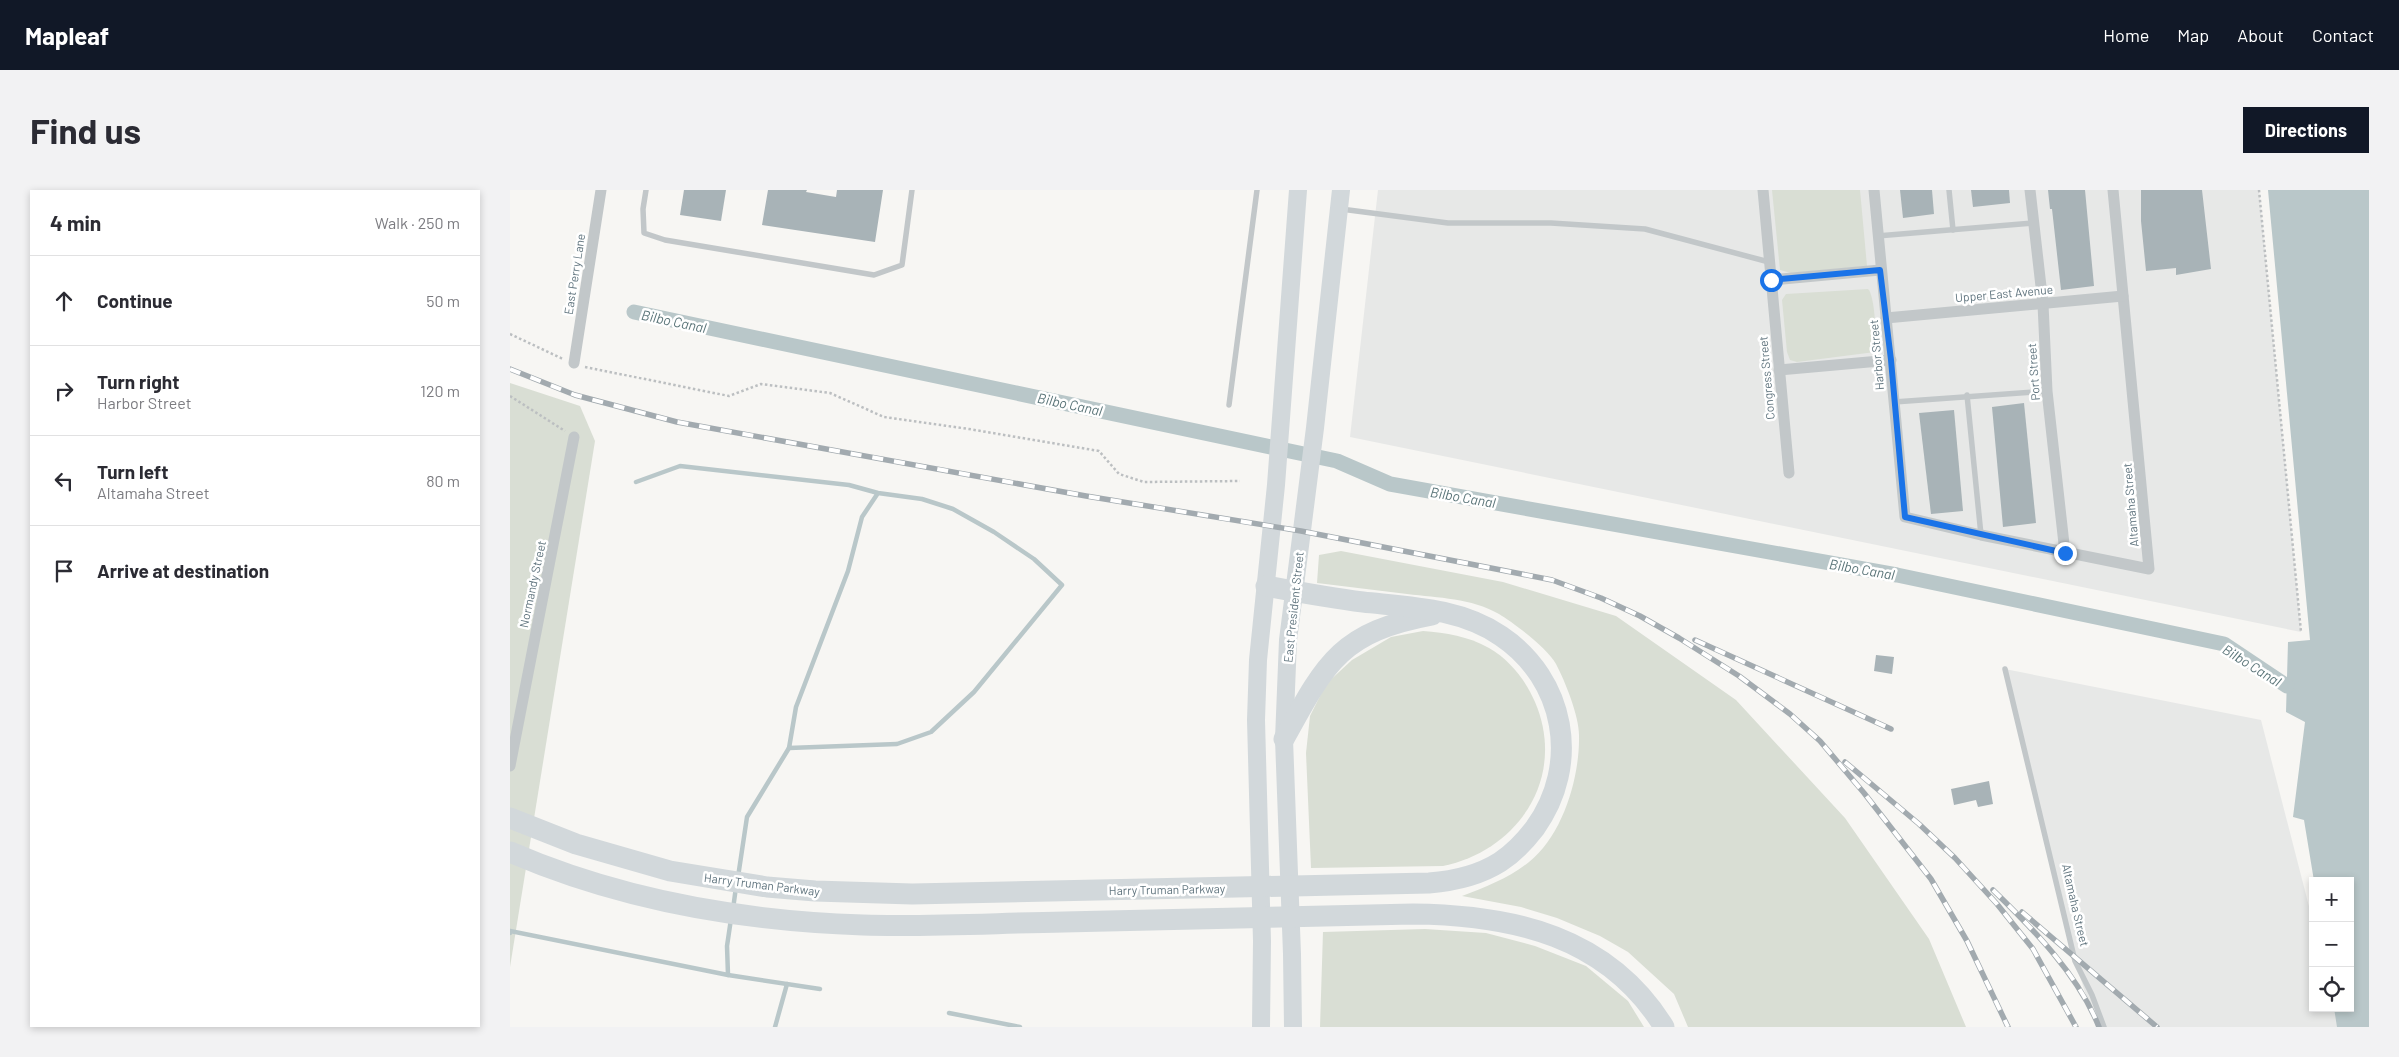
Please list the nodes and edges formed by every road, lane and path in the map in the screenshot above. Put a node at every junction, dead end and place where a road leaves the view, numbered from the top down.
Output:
1 (601, 190) edge
2 (646, 190) edge
3 (912, 190) edge
4 (1257, 190) edge
5 (1298, 190) edge
6 (1341, 190) edge
7 (1763, 190) edge
8 (1874, 190) edge
9 (1949, 190) edge
10 (2030, 190) edge
11 (2113, 190) edge
12 (2259, 190) edge
13 (1339, 209) junction
14 (2033, 223) junction
15 (1953, 230) junction
16 (1877, 236) junction
17 (1770, 262) junction
18 (1880, 270) junction
19 (1771, 280) junction
20 (2123, 296) junction
21 (2043, 304) junction
22 (1886, 318) junction
23 (510, 334) edge
24 (1891, 360) junction
25 (574, 363) junction
26 (1779, 370) junction
27 (2047, 390) junction
28 (1967, 395) junction
29 (510, 396) edge
30 (1894, 402) junction
31 (1229, 405) dead end
32 (574, 437) joint
33 (1789, 473) dead end
34 (1240, 481) dead end
35 (1905, 517) joint
36 (1981, 535) junction
37 (2065, 553) junction
38 (1266, 586) junction
39 (1294, 591) junction
40 (1445, 613) junction
41 (2301, 632) dead end
42 (2006, 669) dead end
43 (1284, 739) junction
44 (510, 766) edge
45 (510, 818) edge
46 (510, 852) edge
47 (1261, 1027) edge
48 (1292, 1027) edge
49 (1664, 1027) edge
50 (2104, 1027) edge

1 - 25 street, East Perry Lane
2 - 3 lane
4 - 31 lane
5 - 38 main road
6 - 13 main road, East President Street
7 - 17 street, Congress Street
8 - 16 street, Harbor Street
9 - 15 lane
10 - 14 street, Port Street
11 - 20 street, Altamaha Street
12 - 41 path
13 - 17 lane
13 - 39 main road, East President Street
14 - 15 lane
14 - 21 street, Port Street
15 - 16 lane
16 - 18 street, Harbor Street
17 - 19 street, Congress Street
18 - 19 street
18 - 22 street, Harbor Street
19 - 26 street, Congress Street
20 - 21 street, Upper East Avenue
20 - 37 street, Altamaha Street
21 - 22 street, Upper East Avenue
21 - 27 street, Port Street
22 - 24 street, Harbor Street
23 - 25 path
24 - 26 street
24 - 30 street, Harbor Street
25 - 34 path
26 - 33 street, Congress Street
27 - 28 lane
27 - 37 street, Port Street
28 - 30 lane
28 - 36 lane
29 - 32 path
30 - 35 street, Harbor Street
32 - 44 street, Normandy Street
35 - 36 street, Altamaha Street
36 - 37 street, Altamaha Street
38 - 39 highway, Harry Truman Parkway
38 - 47 main road
39 - 40 highway, Harry Truman Parkway
39 - 43 main road, East President Street
40 - 43 highway
40 - 45 highway, Harry Truman Parkway
42 - 50 lane, Altamaha Street
43 - 48 main road, East President Street
46 - 49 highway

